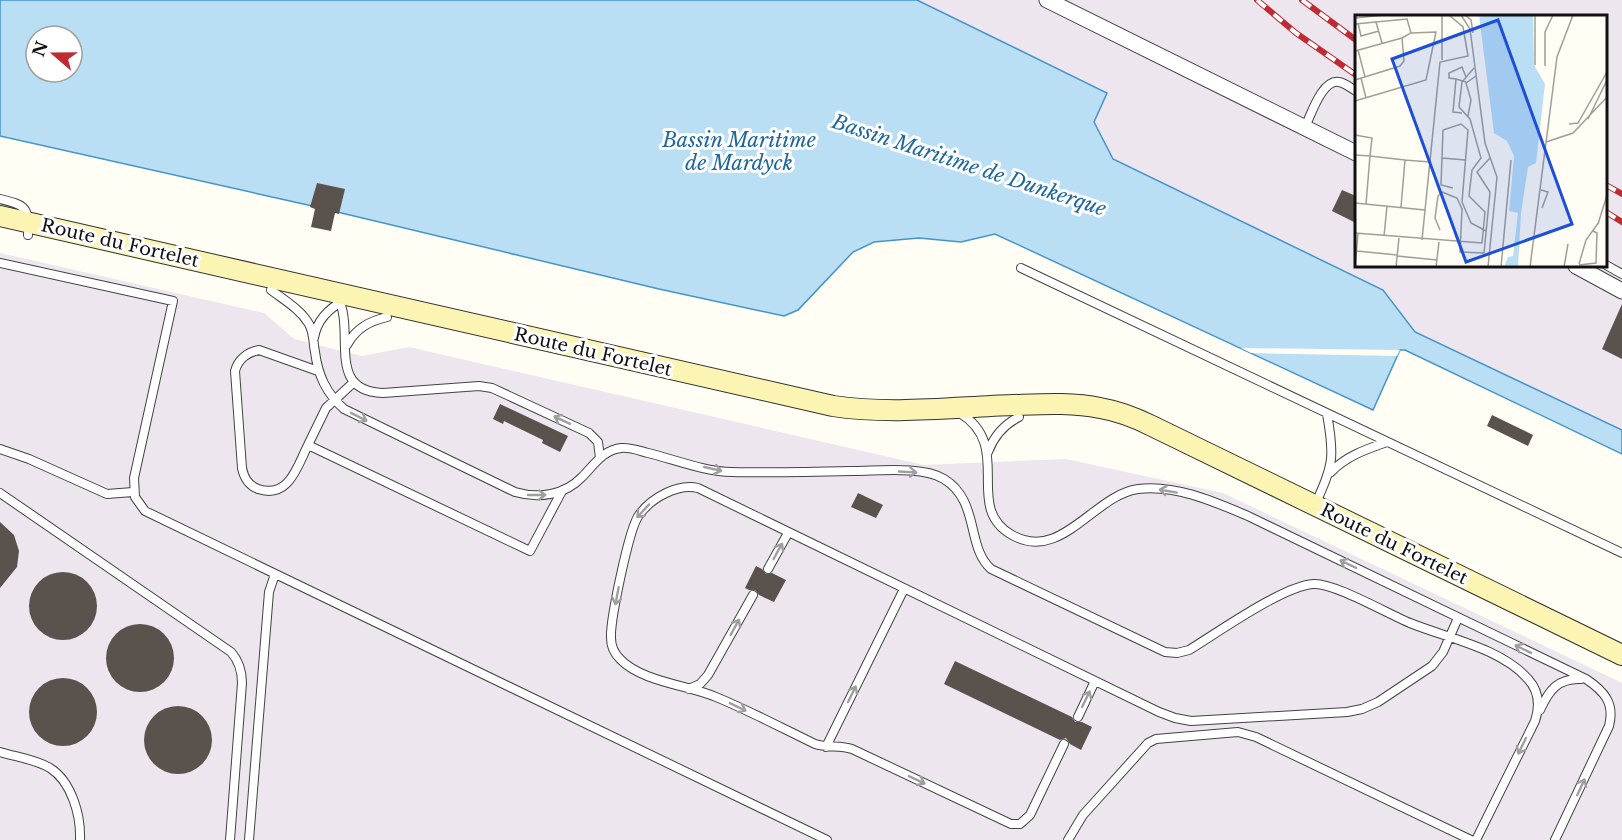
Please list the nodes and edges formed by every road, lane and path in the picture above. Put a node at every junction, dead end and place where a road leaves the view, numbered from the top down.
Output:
1 (1047, 0) edge
2 (1355, 90) edge
3 (1305, 127) junction
4 (1355, 152) edge
5 (0, 200) edge
6 (0, 216) edge
7 (0, 228) edge
8 (29, 228) junction
9 (0, 263) edge
10 (1607, 266) edge
11 (1578, 267) edge
12 (1021, 268) dead end
13 (1622, 274) edge
14 (271, 290) junction
15 (1622, 291) edge
16 (342, 301) junction
17 (387, 317) junction
18 (314, 341) junction
19 (345, 349) junction
20 (318, 371) junction
21 (354, 382) junction
22 (334, 399) junction
23 (948, 408) junction
24 (1327, 414) junction
25 (1019, 417) junction
26 (969, 419) junction
27 (1387, 442) junction
28 (1188, 444) junction
29 (308, 445) junction
30 (0, 449) edge
31 (988, 453) junction
32 (600, 458) junction
33 (1330, 473) junction
34 (561, 491) junction
35 (133, 492) junction
36 (0, 493) edge
37 (1314, 506) junction
38 (788, 533) junction
39 (1622, 553) edge
40 (768, 569) dead end
41 (275, 574) junction
42 (904, 589) junction
43 (753, 595) dead end
44 (1458, 618) junction
45 (1450, 636) junction
46 (1622, 654) edge
47 (1586, 679) junction
48 (1095, 681) junction
49 (689, 689) junction
50 (1078, 717) dead end
51 (1534, 721) junction
52 (1064, 744) dead end
53 (826, 747) junction
54 (0, 752) edge
55 (80, 840) edge
56 (230, 840) edge
57 (249, 840) edge
58 (827, 840) edge
59 (1068, 840) edge
60 (1471, 840) edge
61 (1476, 840) edge
62 (1555, 840) edge

1 - 3 street
2 - 3 lane
3 - 4 street
5 - 8 lane
6 - 8 main road, Route du Fortelet
7 - 8 main road, Route du Fortelet
8 - 14 main road, Route du Fortelet
8 - 16 main road, Route du Fortelet
9 - 35 lane
10 - 13 lane
11 - 15 street
12 - 24 lane
14 - 16 main road, Route du Fortelet
14 - 18 lane
16 - 17 main road, Route du Fortelet
16 - 18 lane
16 - 19 lane
16 - 23 main road, Route du Fortelet
17 - 19 lane
17 - 26 main road, Route du Fortelet
18 - 20 lane
19 - 21 lane
20 - 22 lane
20 - 29 lane
21 - 22 lane
32 -> 21 lane
22 - 29 lane
22 -> 34 lane
23 - 26 lane
23 - 28 main road, Route du Fortelet
24 - 27 lane
24 - 33 lane
25 - 26 main road, Route du Fortelet
25 - 28 main road, Route du Fortelet
25 - 31 lane
26 - 31 lane
27 - 33 lane
27 - 39 lane
28 - 37 main road, Route du Fortelet
29 - 34 lane
30 - 35 lane
44 -> 31 lane
32 - 34 lane
32 -> 45 lane
33 - 37 lane
35 - 41 lane
36 - 56 lane
37 - 46 main road, Route du Fortelet
40 -> 38 lane
38 - 42 lane
38 -> 49 lane
41 - 57 lane
41 - 58 lane
42 - 48 lane
53 -> 42 lane
49 -> 43 lane
44 - 45 lane
47 -> 44 lane
45 - 48 lane
45 - 51 lane
47 - 51 lane
62 -> 47 lane
50 -> 48 lane
49 -> 53 lane
51 -> 61 lane
53 -> 52 lane
54 - 55 lane
59 - 60 lane

